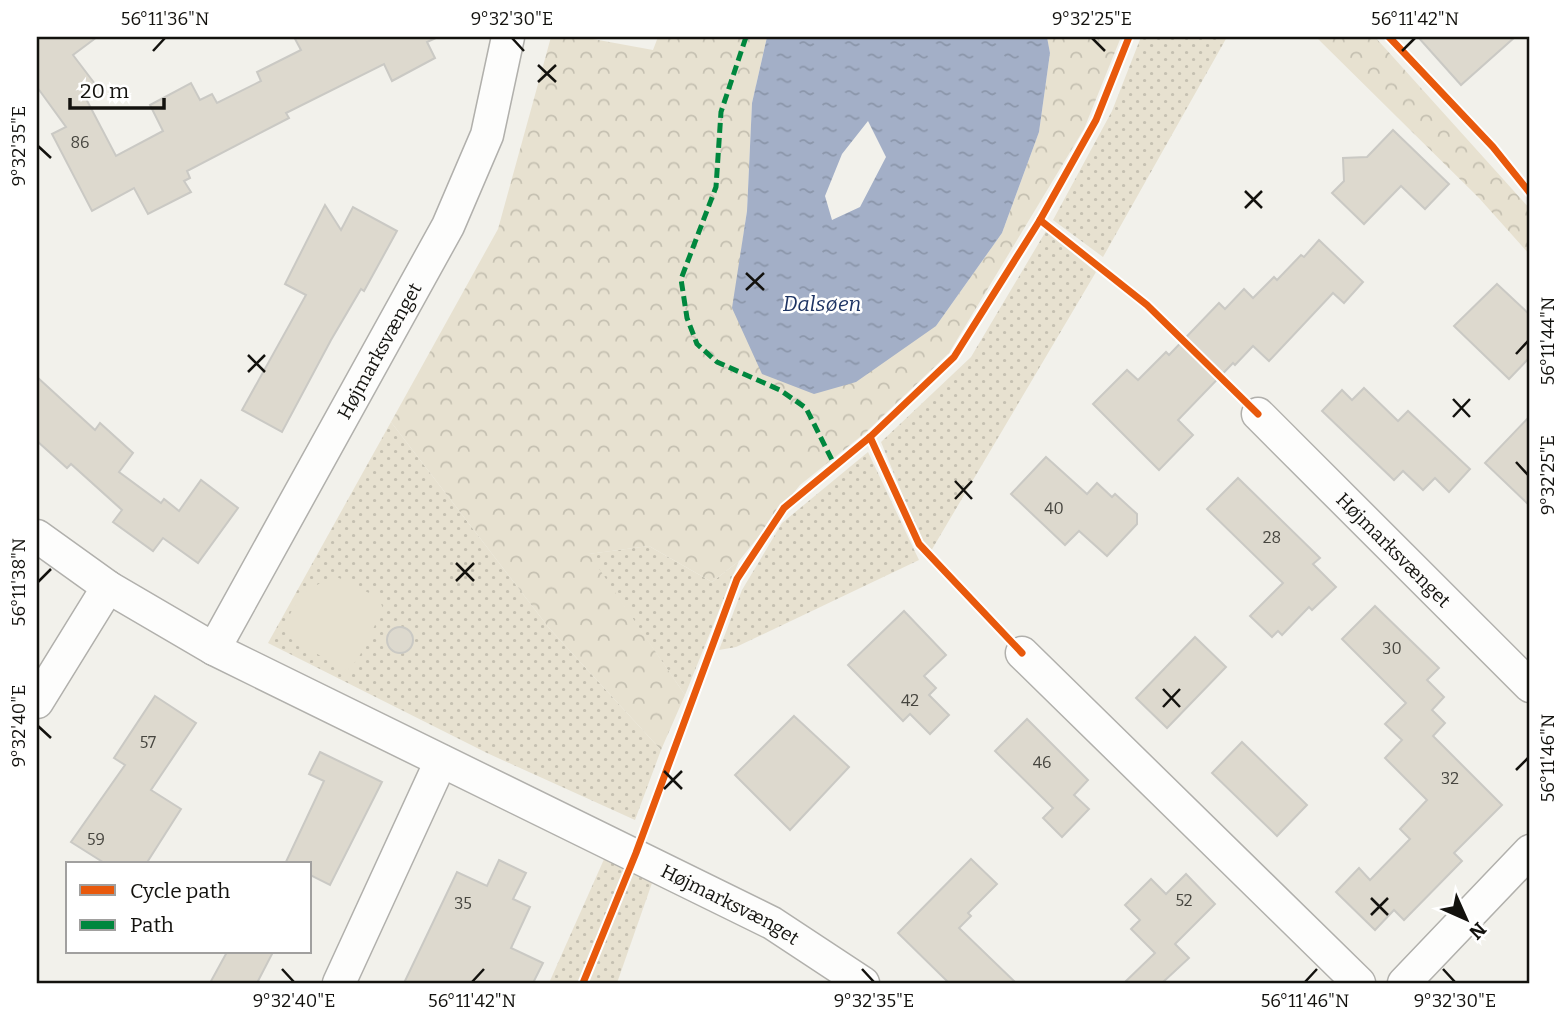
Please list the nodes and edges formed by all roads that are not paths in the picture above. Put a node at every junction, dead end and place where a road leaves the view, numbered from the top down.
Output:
1 (508, 37) edge
2 (1258, 414) dead end
3 (37, 536) edge
4 (108, 587) junction
5 (214, 649) junction
6 (1022, 653) dead end
7 (1530, 686) edge
8 (37, 702) edge
9 (442, 761) junction
10 (1530, 851) edge
11 (340, 983) edge
12 (863, 983) edge
13 (1359, 983) edge
14 (1404, 983) edge

1 - 5 street, Højmarksvænget
2 - 7 street, Højmarksvænget
3 - 4 street, Højmarksvænget
4 - 5 street, Højmarksvænget
4 - 8 street
5 - 9 street, Højmarksvænget
6 - 13 street
9 - 11 street
9 - 12 street, Højmarksvænget
10 - 14 street

